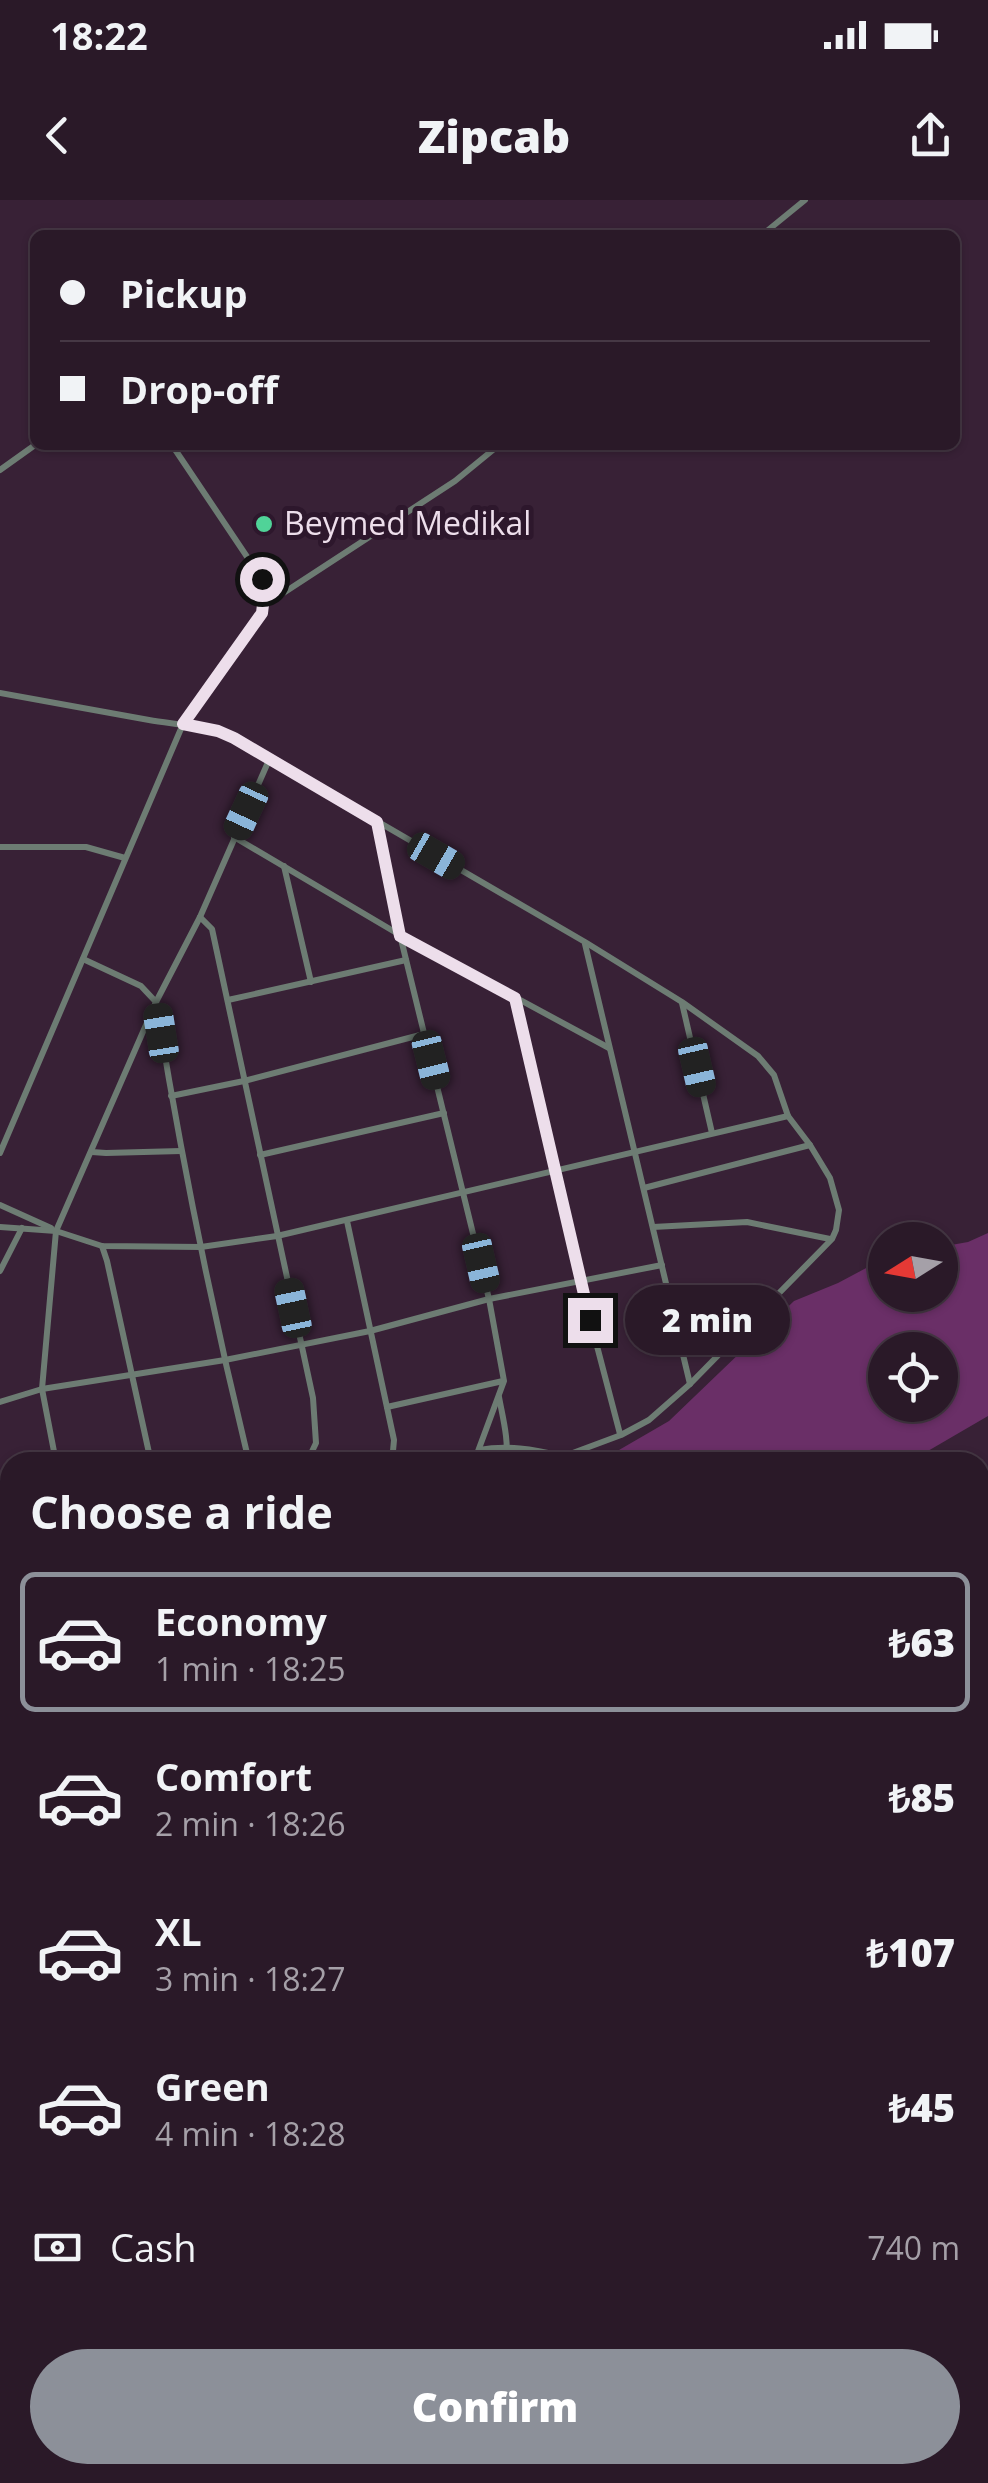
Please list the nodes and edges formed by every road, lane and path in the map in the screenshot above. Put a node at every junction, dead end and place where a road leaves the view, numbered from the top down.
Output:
1 (805, 200) edge
2 (768, 230) edge
3 (30, 449) edge
4 (175, 450) edge
5 (493, 450) edge
6 (0, 470) edge
7 (263, 607) junction
8 (0, 693) edge
9 (183, 724) junction
10 (269, 760) junction
11 (377, 822) junction
12 (234, 837) junction
13 (0, 847) edge
14 (126, 858) junction
15 (284, 866) junction
16 (200, 917) junction
17 (400, 936) junction
18 (585, 942) junction
19 (83, 959) junction
20 (406, 960) junction
21 (311, 982) junction
22 (515, 998) junction
23 (228, 1000) junction
24 (156, 1002) junction
25 (682, 1002) junction
26 (424, 1034) junction
27 (610, 1049) junction
28 (244, 1081) junction
29 (171, 1096) junction
30 (444, 1114) junction
31 (788, 1116) junction
32 (712, 1133) junction
33 (810, 1145) junction
34 (92, 1152) junction
35 (180, 1152) junction
36 (635, 1152) junction
37 (0, 1153) edge
38 (260, 1155) junction
39 (556, 1170) junction
40 (644, 1188) junction
41 (464, 1193) junction
42 (0, 1205) edge
43 (347, 1221) junction
44 (653, 1226) junction
45 (0, 1228) edge
46 (22, 1228) junction
47 (56, 1230) junction
48 (277, 1236) junction
49 (832, 1239) junction
50 (102, 1246) junction
51 (201, 1247) junction
52 (662, 1265) junction
53 (0, 1271) edge
54 (580, 1281) junction
55 (489, 1299) junction
56 (370, 1330) junction
57 (301, 1345) junction
58 (224, 1360) junction
59 (133, 1375) junction
60 (504, 1381) junction
61 (690, 1384) junction
62 (42, 1389) junction
63 (498, 1396) junction
64 (0, 1402) edge
65 (387, 1407) junction
66 (621, 1435) junction
67 (508, 1448) junction
68 (54, 1452) edge
69 (149, 1452) edge
70 (247, 1452) edge
71 (312, 1452) edge
72 (393, 1452) edge
73 (478, 1452) edge
74 (494, 1452) edge
75 (507, 1452) edge
76 (545, 1452) edge
77 (573, 1452) edge

1 - 2 street
3 - 6 street
4 - 7 street
5 - 7 street
7 - 9 street
8 - 9 street
9 - 10 street
9 - 14 street
10 - 11 street
10 - 12 street
11 - 17 street
11 - 18 street
12 - 15 street
12 - 16 street
13 - 14 street
14 - 19 street
15 - 17 street
15 - 21 street
16 - 23 street
16 - 24 street
17 - 20 street
17 - 22 street
18 - 25 street
18 - 27 street
19 - 24 street
19 - 37 street
20 - 21 street
20 - 26 street
21 - 23 street
22 - 27 street
22 - 39 street
23 - 28 street
24 - 29 street
24 - 34 street
25 - 31 street
25 - 32 street
26 - 28 street
26 - 30 street
27 - 36 street
28 - 29 street
28 - 38 street
29 - 35 street
30 - 38 street
30 - 41 street
31 - 32 street
31 - 33 street
32 - 36 street
33 - 40 street
33 - 49 street
34 - 35 street
34 - 47 street
35 - 51 street
36 - 39 street
36 - 40 street
38 - 48 street
39 - 41 street
39 - 54 street
40 - 44 street
41 - 43 street
41 - 55 street
42 - 47 street
43 - 48 street
43 - 56 street
44 - 49 street
44 - 52 street
45 - 46 street
46 - 47 street
46 - 53 street
47 - 50 street
47 - 62 street
48 - 51 street
48 - 57 street
49 - 61 street
50 - 51 street
50 - 59 street
51 - 58 street
52 - 54 street
52 - 61 street
54 - 55 street
54 - 66 street
55 - 56 street
55 - 60 street
56 - 57 street
56 - 65 street
57 - 58 street
57 - 71 street
58 - 59 street
58 - 70 street
59 - 62 street
59 - 69 street
60 - 63 street
60 - 65 street
61 - 66 street
62 - 64 street
62 - 68 street
63 - 67 street
63 - 73 street
65 - 72 street
66 - 77 street
67 - 74 street
67 - 75 street
67 - 76 street

